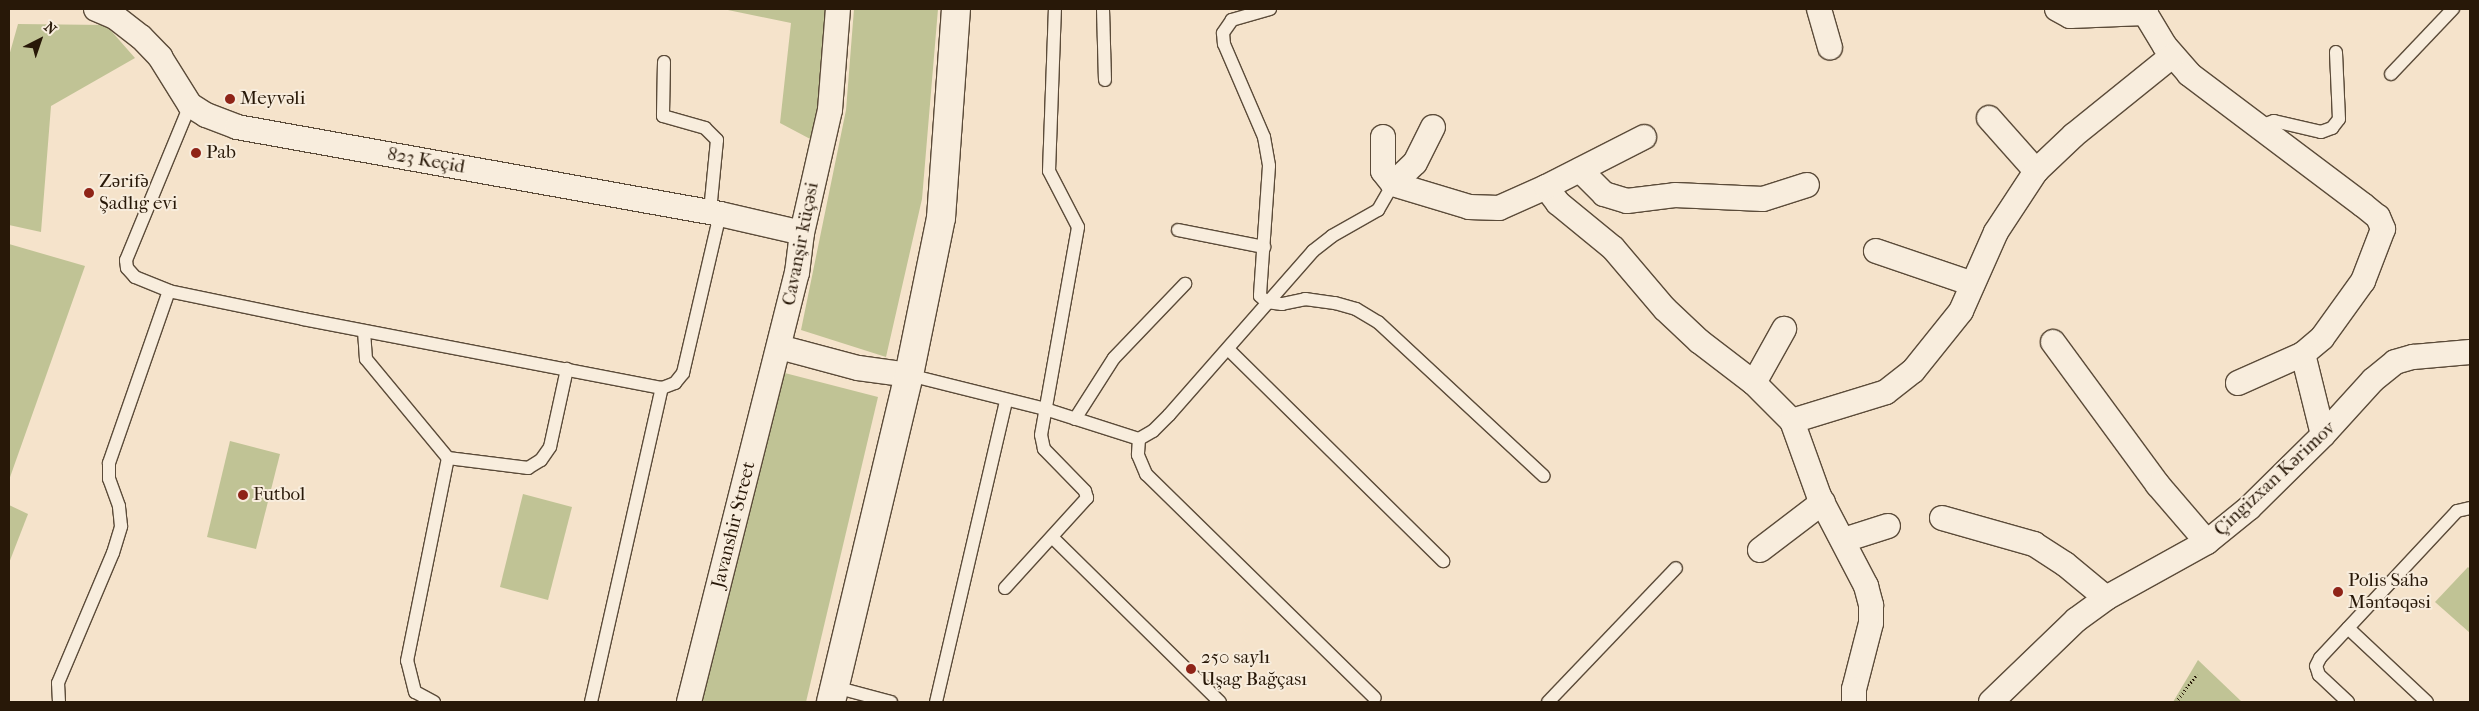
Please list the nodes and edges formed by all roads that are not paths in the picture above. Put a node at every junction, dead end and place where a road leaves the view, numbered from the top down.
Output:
1 (96, 9) edge
2 (838, 9) edge
3 (956, 9) edge
4 (1055, 9) edge
5 (1103, 9) edge
6 (1270, 9) edge
7 (1820, 9) edge
8 (2057, 9) edge
9 (2453, 9) edge
10 (2146, 11) edge
11 (1830, 47) dead end
12 (2336, 52) dead end
13 (2172, 56) junction
14 (664, 62) dead end
15 (2391, 74) dead end
16 (1106, 80) dead end
17 (190, 105) junction
18 (1989, 118) dead end
19 (1433, 127) dead end
20 (2258, 127) junction
21 (1644, 137) dead end
22 (1383, 138) dead end
23 (1580, 170) junction
24 (2036, 171) junction
25 (1393, 184) junction
26 (1807, 186) dead end
27 (1546, 187) junction
28 (715, 213) junction
29 (1178, 230) dead end
30 (802, 232) junction
31 (1264, 246) junction
32 (1876, 251) dead end
33 (1185, 284) dead end
34 (1973, 284) junction
35 (169, 291) junction
36 (1267, 302) junction
37 (1784, 330) dead end
38 (364, 331) junction
39 (2054, 342) dead end
40 (779, 347) junction
41 (1229, 350) junction
42 (2470, 352) edge
43 (2303, 354) junction
44 (567, 369) junction
45 (909, 375) junction
46 (1754, 383) junction
47 (2238, 383) dead end
48 (662, 388) junction
49 (1006, 401) junction
50 (1045, 409) junction
51 (1075, 419) junction
52 (1792, 421) junction
53 (2323, 436) junction
54 (1139, 439) junction
55 (448, 458) junction
56 (1544, 476) dead end
57 (1823, 502) junction
58 (2470, 508) edge
59 (1942, 518) dead end
60 (1888, 526) dead end
61 (1053, 538) junction
62 (1844, 540) junction
63 (2207, 542) junction
64 (1760, 550) dead end
65 (1443, 561) dead end
66 (1676, 568) dead end
67 (1005, 588) dead end
68 (2106, 598) junction
69 (2348, 628) junction
70 (833, 695) edge
71 (1375, 698) dead end
72 (59, 702) edge
73 (434, 702) edge
74 (591, 702) edge
75 (689, 702) edge
76 (891, 702) edge
77 (936, 702) edge
78 (1220, 702) edge
79 (1548, 702) edge
80 (1854, 702) edge
81 (1991, 702) edge
82 (2348, 702) edge
83 (2427, 702) edge

1 - 17 street, 823 Keçid
2 - 30 street, Cavanşir küçəsi
3 - 45 street
4 - 50 lane
5 - 16 lane
6 - 31 lane
7 - 11 street
8 - 10 street
9 - 15 lane
10 - 13 street
12 - 20 lane
13 - 20 street
13 - 24 street
14 - 28 lane
17 - 28 street, 823 Keçid
17 - 35 lane
18 - 24 street
19 - 25 street
20 - 43 street
21 - 23 street
22 - 25 street
23 - 26 street
23 - 27 street
24 - 34 street
25 - 27 street
25 - 36 lane
27 - 46 street
28 - 30 street, 823 Keçid
28 - 48 lane
29 - 31 lane
30 - 40 street, Cavanşir küçəsi
31 - 36 lane
32 - 34 street
33 - 51 lane
34 - 52 street
35 - 38 lane
35 - 72 lane
36 - 41 lane
36 - 56 lane
37 - 46 street
38 - 44 lane
38 - 55 lane
39 - 63 street
40 - 45 street
40 - 75 street, Javanshir Street
41 - 54 lane
41 - 65 lane
42 - 53 street, Çingizxan Kərimov
43 - 47 street
43 - 53 street
44 - 48 lane
44 - 55 lane
45 - 49 lane
45 - 70 street
46 - 52 street
48 - 74 lane
49 - 50 lane
49 - 77 lane
50 - 51 lane
50 - 61 lane
51 - 54 lane
52 - 57 street
53 - 63 street, Çingizxan Kərimov
54 - 71 lane
55 - 73 lane
57 - 62 street
57 - 64 street
58 - 69 lane
59 - 68 street
60 - 62 street
61 - 67 lane
61 - 78 lane
62 - 80 street
63 - 68 street, Çingizxan Kərimov
66 - 79 lane
68 - 81 street, Çingizxan Kərimov
69 - 82 lane
69 - 83 lane
70 - 76 lane

